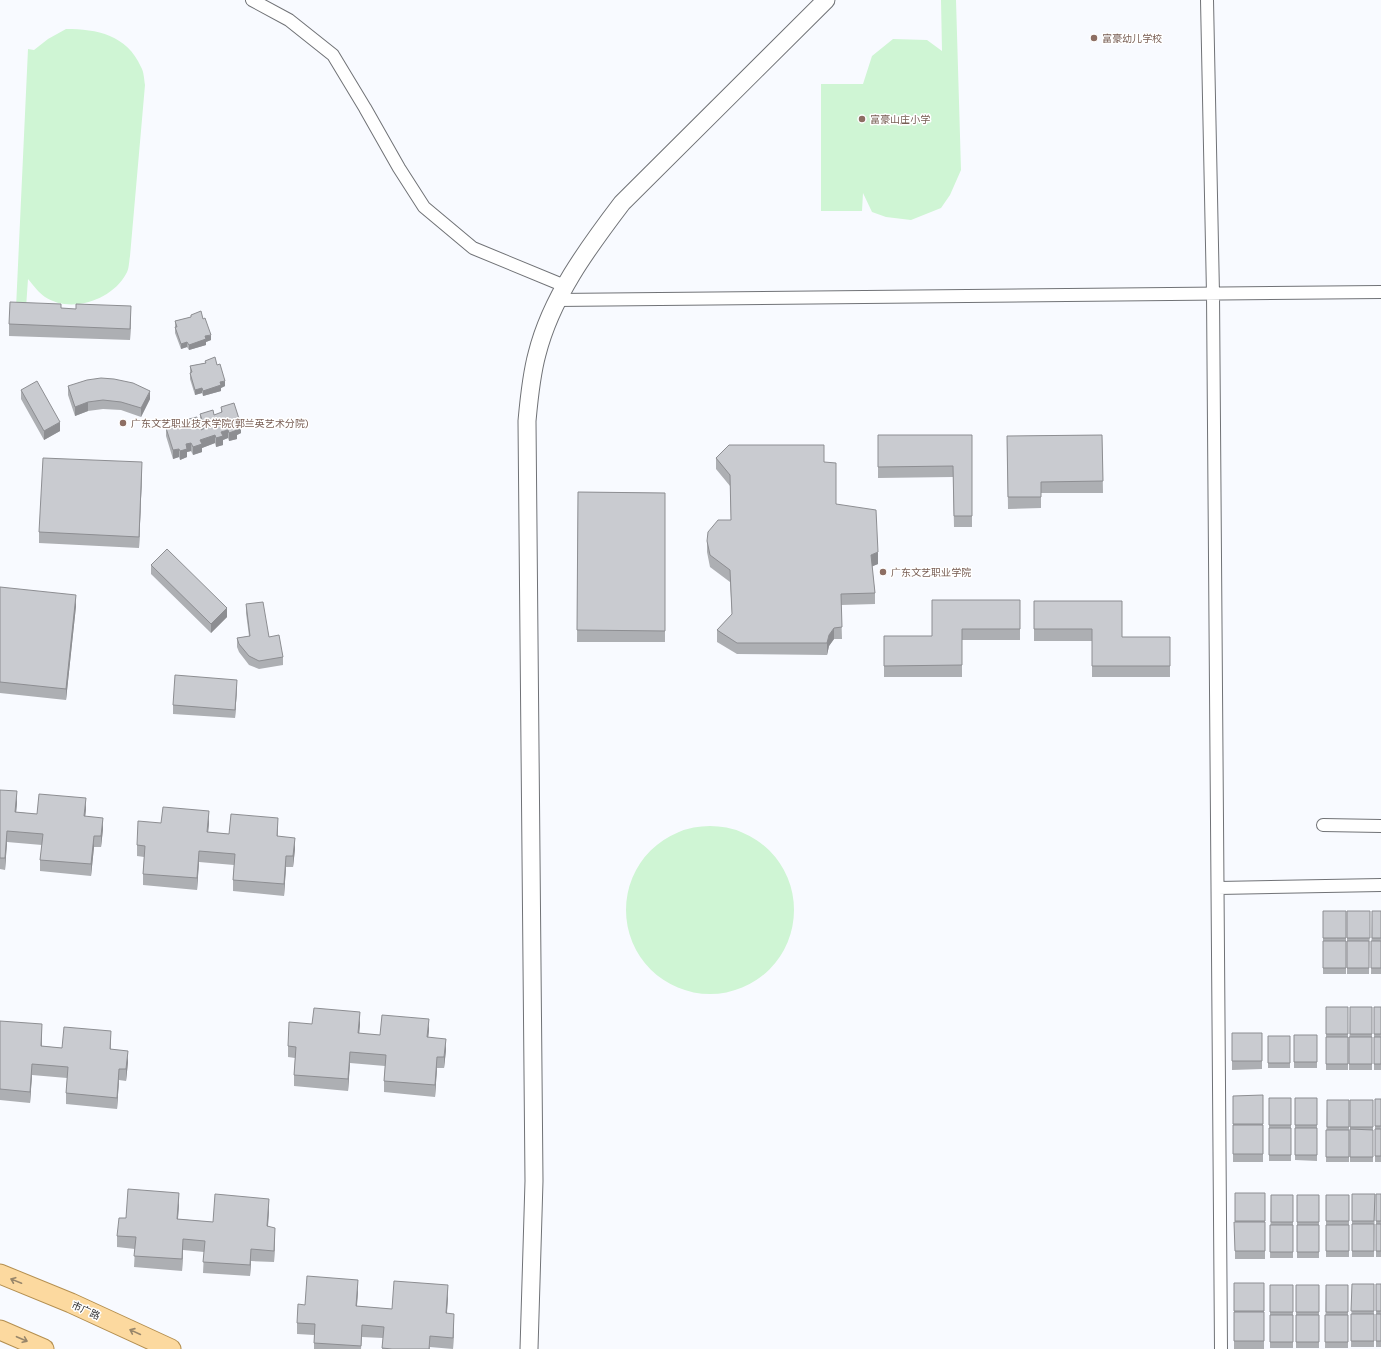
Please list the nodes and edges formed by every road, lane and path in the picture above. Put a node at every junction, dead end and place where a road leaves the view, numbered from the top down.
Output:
1 (252, 0) edge
2 (826, 0) edge
3 (1207, 0) edge
4 (565, 286) junction
5 (1381, 292) edge
6 (1213, 294) junction
7 (556, 300) junction
8 (1323, 826) dead end
9 (1381, 826) edge
10 (1381, 885) edge
11 (1218, 888) junction
12 (0, 1274) edge
13 (0, 1330) edge
14 (44, 1349) edge
15 (171, 1349) edge
16 (529, 1349) edge
17 (1221, 1349) edge

1 - 4 street
2 - 4 street
3 - 6 street
4 - 7 street
5 - 6 street
6 - 7 street
6 - 11 street
7 - 16 street
8 - 9 street
10 - 11 street
11 - 17 street
15 -> 12 main road, 市广路
13 -> 14 main road

